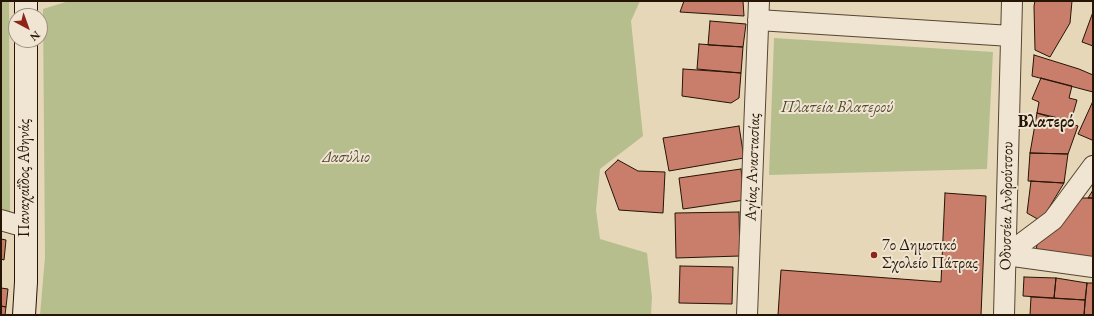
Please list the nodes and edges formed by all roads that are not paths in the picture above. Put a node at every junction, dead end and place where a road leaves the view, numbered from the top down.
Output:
1 (1012, 1) edge
2 (759, 10) edge
3 (1011, 36) junction
4 (26, 48) edge
5 (1093, 166) edge
6 (1, 220) edge
7 (25, 227) junction
8 (1006, 255) junction
9 (1093, 267) edge
10 (24, 315) edge
11 (747, 315) edge
12 (1004, 315) edge

1 - 3 street, Οδυσσέα Ανδρούτσου
2 - 3 street, Αγίας Αναστασίας
2 - 11 street, Αγίας Αναστασίας
3 - 8 street, Οδυσσέα Ανδρούτσου
4 - 7 street, Παναχαΐδος Αθηνάς
5 - 8 street
6 - 7 street
7 - 10 street, Παναχαΐδος Αθηνάς
8 - 9 street
8 - 12 street, Οδυσσέα Ανδρούτσου

